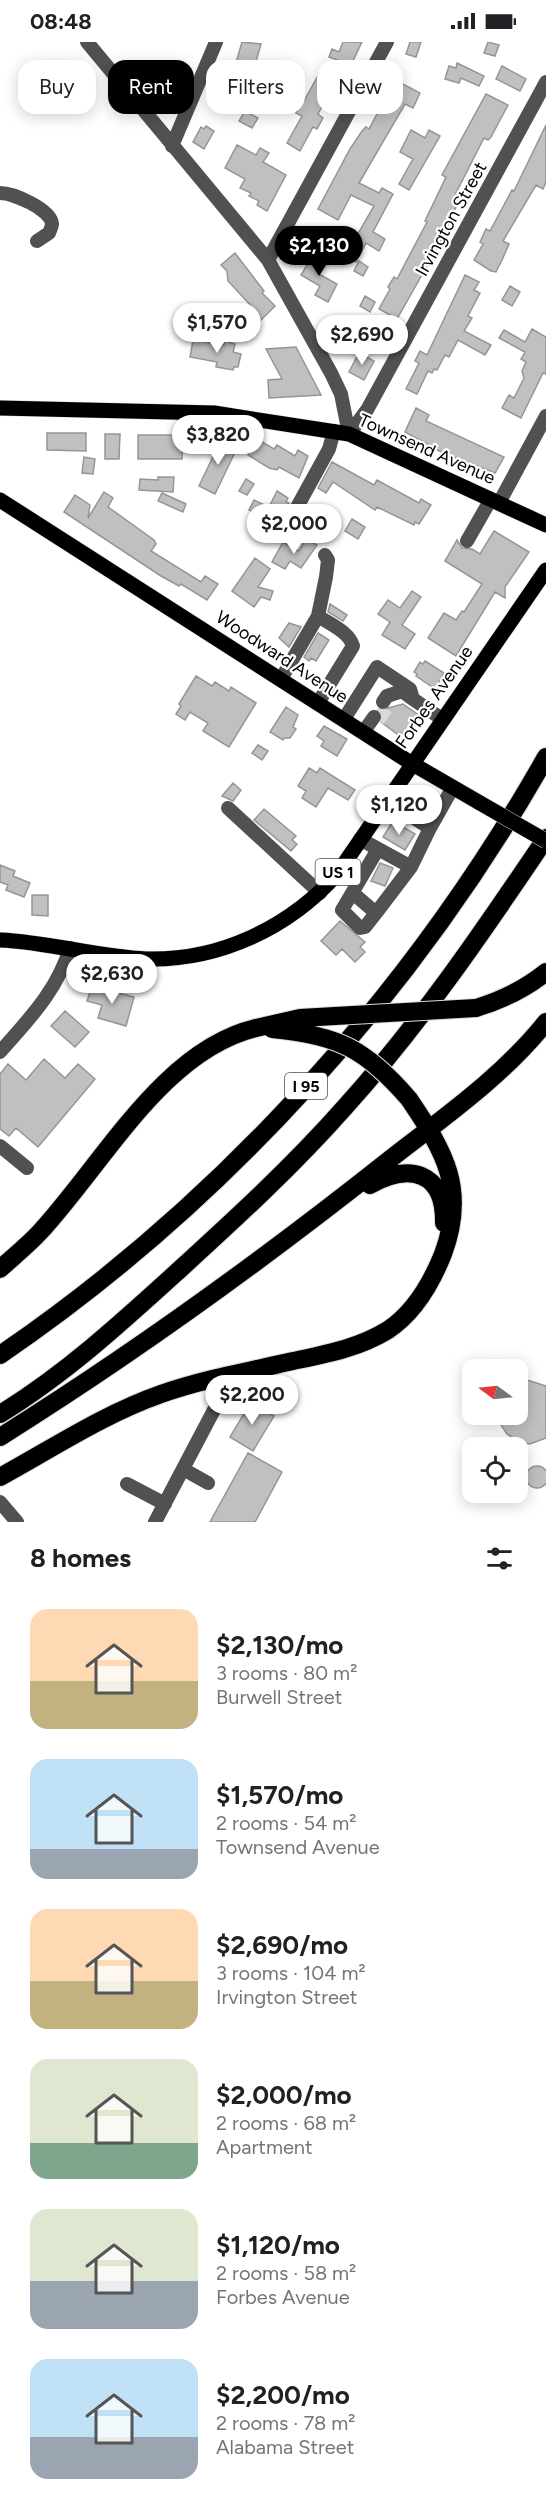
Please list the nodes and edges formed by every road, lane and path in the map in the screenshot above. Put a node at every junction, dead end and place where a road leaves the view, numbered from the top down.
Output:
1 (87, 42) edge
2 (216, 42) edge
3 (387, 42) edge
4 (546, 82) edge
5 (172, 146) junction
6 (0, 193) edge
7 (37, 241) dead end
8 (268, 260) junction
9 (0, 408) edge
10 (546, 417) edge
11 (341, 432) junction
12 (0, 500) edge
13 (495, 501) junction
14 (290, 520) dead end
15 (546, 525) edge
16 (467, 541) dead end
17 (325, 555) dead end
18 (546, 570) edge
19 (318, 616) junction
20 (281, 679) junction
21 (413, 699) junction
22 (318, 703) junction
23 (386, 704) tunnel mouth
24 (376, 718) tunnel mouth
25 (344, 719) junction
26 (442, 719) junction
27 (366, 733) junction
28 (546, 757) edge
29 (411, 763) junction
30 (453, 787) junction
31 (386, 800) junction
32 (228, 808) dead end
33 (429, 828) junction
34 (360, 839) junction
35 (546, 839) edge
36 (378, 849) junction
37 (411, 867) junction
38 (321, 892) junction
39 (354, 894) junction
40 (376, 913) junction
41 (0, 940) edge
42 (70, 948) junction
43 (546, 972) edge
44 (546, 1022) edge
45 (256, 1028) junction
46 (0, 1052) edge
47 (429, 1128) junction
48 (0, 1146) edge
49 (27, 1168) dead end
50 (331, 1206) junction
51 (438, 1265) junction
52 (0, 1269) edge
53 (0, 1355) edge
54 (215, 1408) dead end
55 (0, 1414) edge
56 (0, 1437) edge
57 (183, 1469) junction
58 (0, 1477) edge
59 (127, 1484) dead end
60 (208, 1484) dead end
61 (0, 1502) edge
62 (165, 1504) junction
63 (17, 1522) edge
64 (155, 1522) edge

1 - 5 street
2 - 5 street
3 - 8 street
4 - 11 street, Irvington Street
5 - 8 street
6 - 7 street
8 - 11 street
9 - 11 main road, Townsend Avenue
10 - 13 street
11 - 13 main road, Townsend Avenue
11 - 14 street, Irvington Street
12 - 20 main road, Woodward Avenue
13 - 15 main road, Townsend Avenue
13 - 16 street
17 - 19 street
18 - 26 main road, Forbes Avenue / US 1
19 - 20 street
19 - 22 street
20 - 22 main road, Woodward Avenue
21 - 23 street
21 - 25 street
21 - 26 street
22 - 25 main road, Woodward Avenue
24 - 27 street
25 - 27 main road, Woodward Avenue
26 - 29 main road, Forbes Avenue / US 1
27 - 29 main road, Woodward Avenue
28 - 53 highway, I 95
29 - 30 main road, Woodward Avenue
29 - 31 main road, Forbes Avenue / US 1
30 - 33 street
30 - 35 main road, Woodward Avenue, bridge
31 - 33 street
31 - 34 main road, Forbes Avenue / US 1
32 - 38 street
33 - 37 street
34 - 36 street
34 - 38 main road, Forbes Avenue / US 1
35 - 55 highway, I 95
36 - 37 street
36 - 39 street
37 - 40 street
38 - 42 main road, Forbes Avenue / US 1
39 - 40 street
39 - 40 street
41 - 42 main road, Forbes Avenue / US 1
42 - 46 street
43 - 45 highway, bridge
44 - 47 highway
45 - 47 highway, bridge
45 - 52 highway
47 - 50 highway
47 - 51 highway
48 - 49 street
50 - 51 highway
50 - 56 highway
51 - 58 highway
54 - 57 street
57 - 60 street
57 - 62 street
59 - 62 street
61 - 63 street
62 - 64 street

